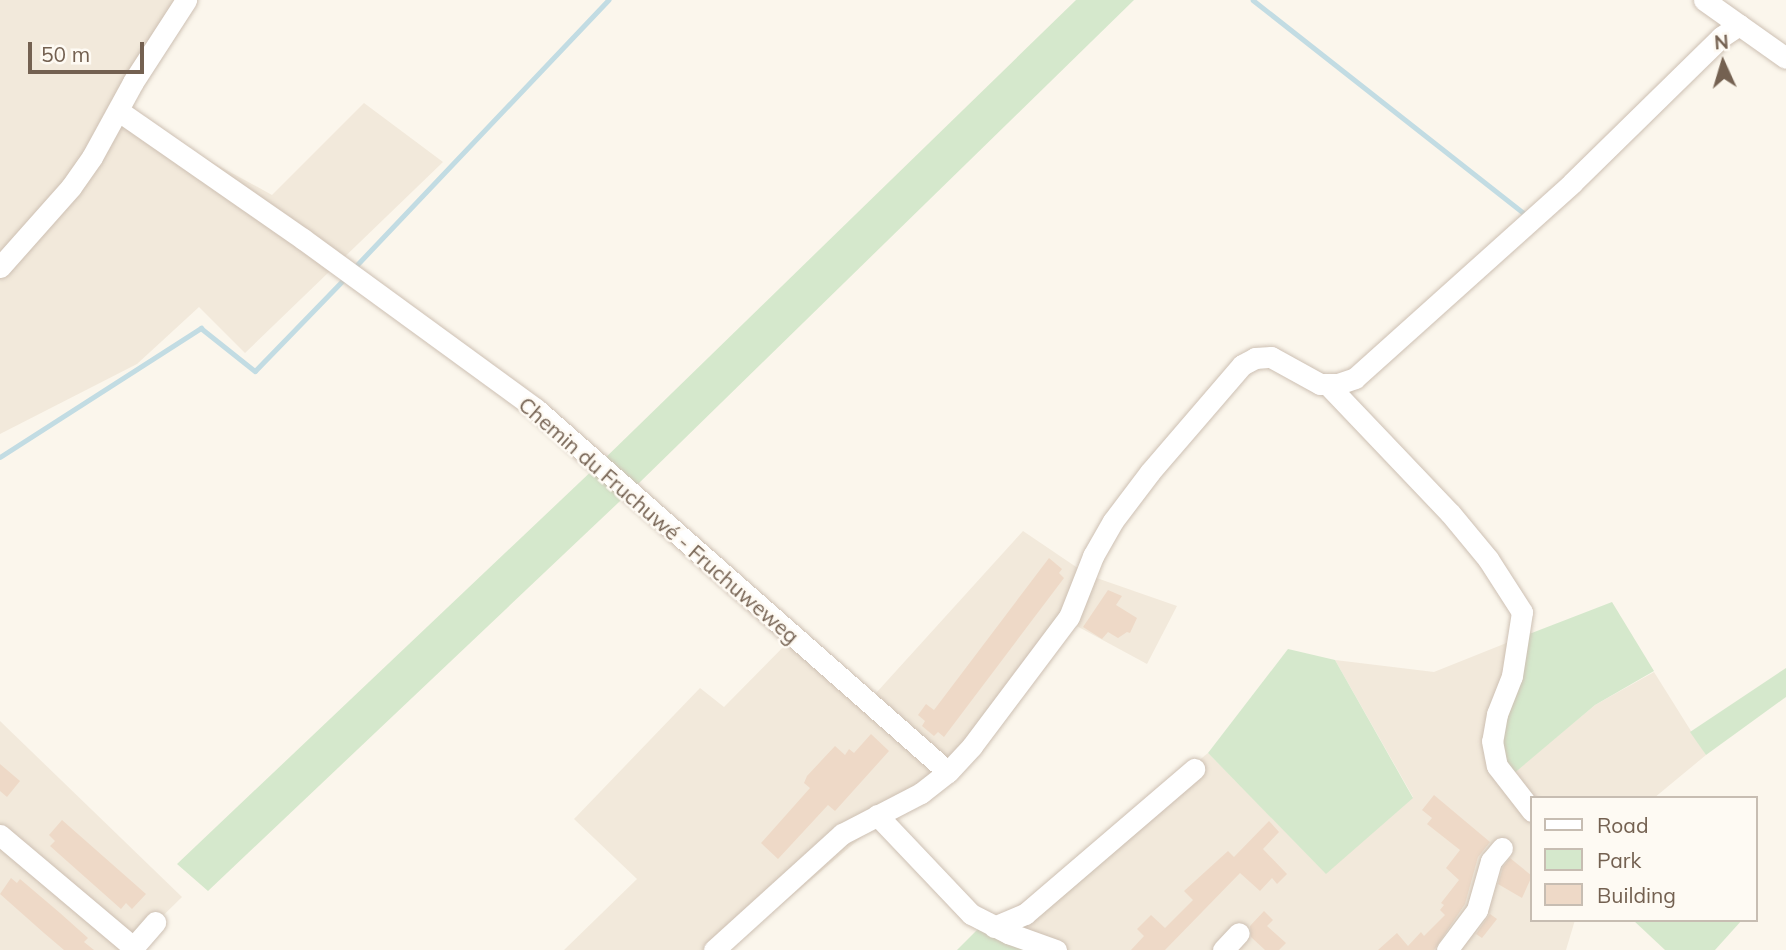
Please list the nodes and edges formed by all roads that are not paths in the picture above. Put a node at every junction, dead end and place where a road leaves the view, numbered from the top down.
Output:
1 (186, 0) edge
2 (1704, 0) edge
3 (1739, 25) junction
4 (1786, 58) edge
5 (119, 111) junction
6 (0, 267) edge
7 (1328, 385) junction
8 (1194, 769) dead end
9 (948, 772) junction
10 (1530, 808) edge
11 (877, 815) junction
12 (0, 835) edge
13 (1502, 848) dead end
14 (155, 922) dead end
15 (994, 927) junction
16 (1240, 933) dead end
17 (133, 949) edge
18 (714, 950) edge
19 (1056, 950) edge
20 (1223, 950) edge
21 (1447, 950) edge

1 - 5 street
2 - 3 street
3 - 4 street
3 - 7 street
5 - 6 street
5 - 9 street, Chemin du Fruchuwé - Fruchuweweg
7 - 9 street
7 - 10 street
8 - 15 street
9 - 11 street
11 - 15 street
11 - 18 street
12 - 17 street
13 - 21 street
14 - 17 street
15 - 19 street
16 - 20 street

